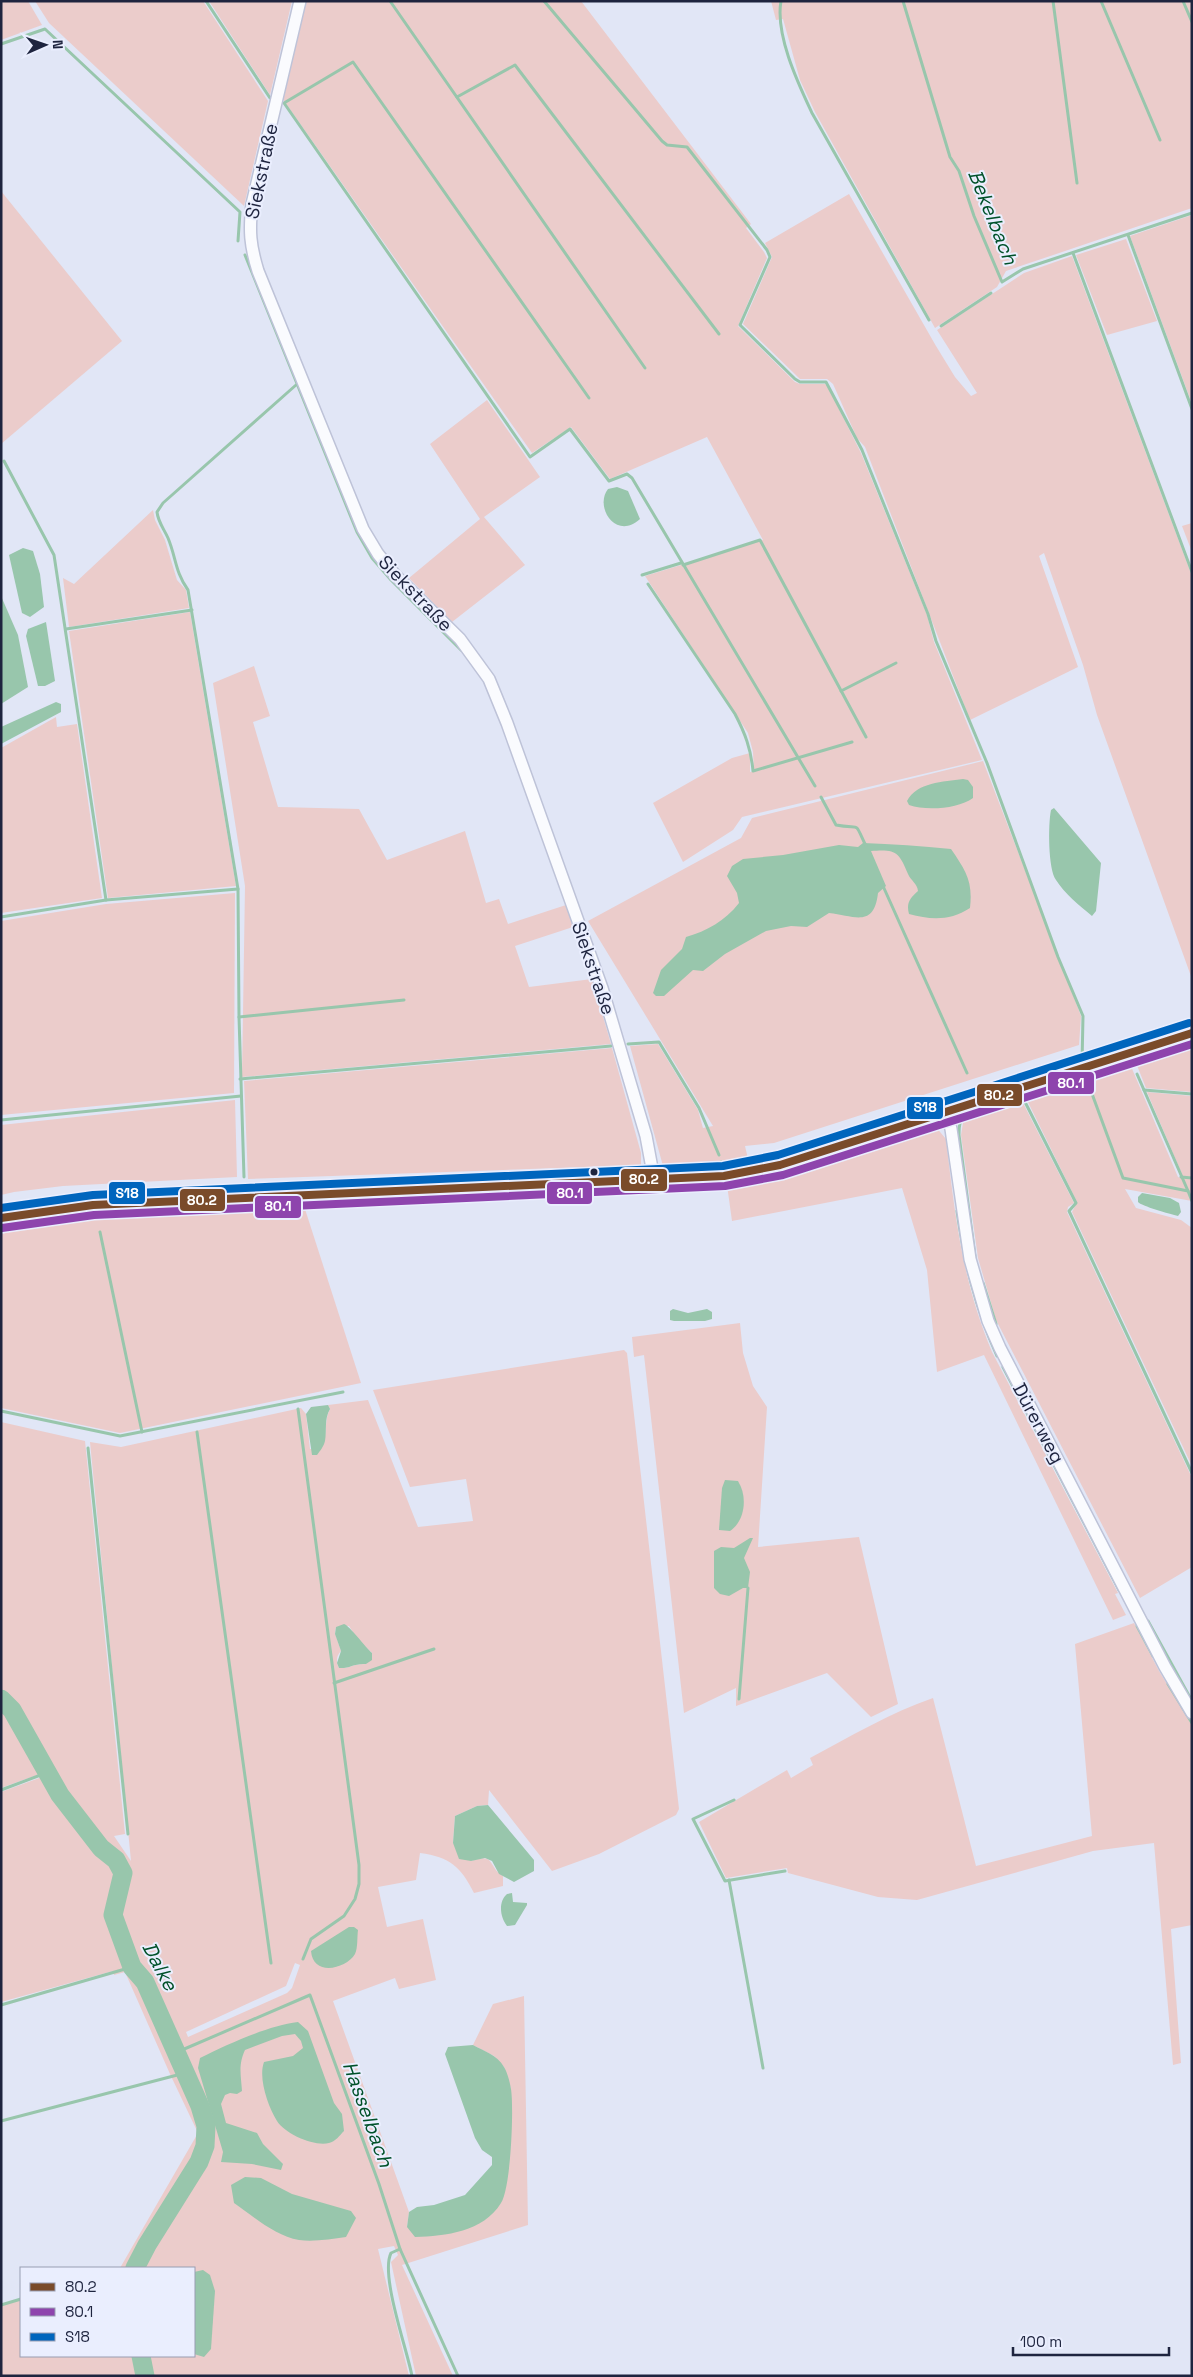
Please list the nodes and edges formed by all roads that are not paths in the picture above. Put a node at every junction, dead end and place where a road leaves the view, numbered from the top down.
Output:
1 (300, 1) edge
2 (1192, 1033) edge
3 (946, 1112) junction
4 (654, 1179) junction
5 (1, 1218) edge
6 (1192, 1713) edge

1 - 4 street, Siekstraße
2 - 3 main road
3 - 4 main road
3 - 6 street, Dürerweg
4 - 5 main road

